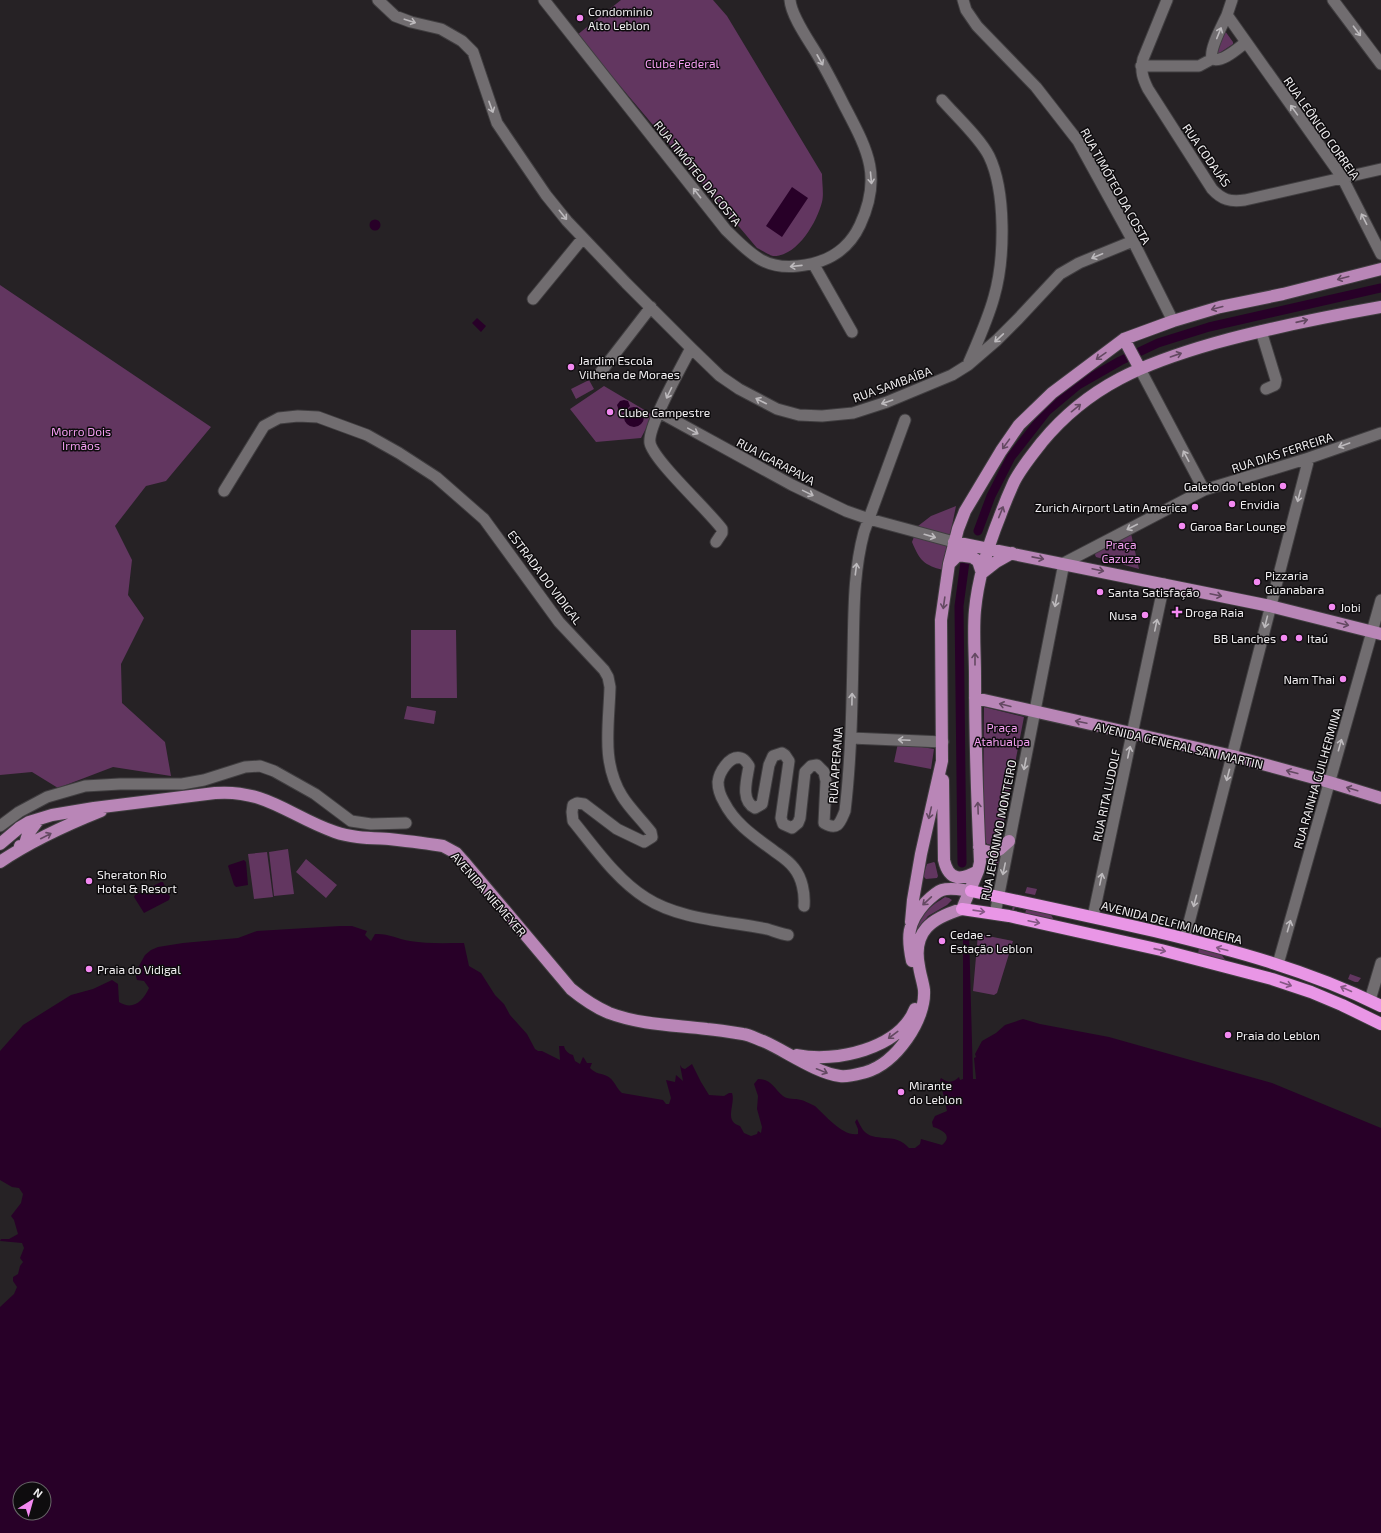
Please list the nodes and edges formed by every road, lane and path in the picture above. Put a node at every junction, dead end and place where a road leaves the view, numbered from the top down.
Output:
1 (378, 0) edge
2 (544, 0) edge
3 (790, 0) edge
4 (963, 0) edge
5 (1166, 0) edge
6 (1232, 0) edge
7 (1333, 0) edge
8 (1226, 16) junction
9 (1245, 43) junction
10 (1212, 59) junction
11 (1381, 64) edge
12 (1141, 66) junction
13 (942, 100) dead end
14 (1381, 169) edge
15 (1342, 177) junction
16 (582, 238) junction
17 (1133, 241) junction
18 (1381, 254) edge
19 (814, 264) junction
20 (1381, 269) edge
21 (533, 299) dead end
22 (651, 307) junction
23 (1381, 307) edge
24 (1173, 320) junction
25 (1260, 331) junction
26 (852, 332) dead end
27 (1124, 339) junction
28 (691, 348) junction
29 (968, 365) junction
30 (1140, 368) junction
31 (600, 373) dead end
32 (1266, 389) dead end
33 (659, 412) junction
34 (905, 420) dead end
35 (1381, 433) edge
36 (1309, 458) junction
37 (1204, 490) junction
38 (224, 491) dead end
39 (869, 518) junction
40 (716, 542) dead end
41 (954, 542) junction
42 (988, 549) junction
43 (1012, 554) junction
44 (1064, 563) junction
45 (949, 564) junction
46 (982, 573) junction
47 (1164, 584) junction
48 (1381, 600) edge
49 (1270, 606) junction
50 (1377, 632) edge
51 (975, 698) junction
52 (1035, 712) junction
53 (1133, 734) junction
54 (851, 738) junction
55 (943, 742) junction
56 (1233, 756) junction
57 (942, 761) junction
58 (1329, 782) junction
59 (1381, 798) edge
60 (117, 805) junction
61 (40, 818) junction
62 (406, 823) dead end
63 (0, 826) edge
64 (1009, 841) junction
65 (0, 844) edge
66 (24, 847) junction
67 (979, 847) junction
68 (0, 862) edge
69 (978, 870) junction
70 (950, 889) joint
71 (971, 891) junction
72 (998, 897) junction
73 (804, 906) dead end
74 (962, 909) junction
75 (995, 914) junction
76 (1093, 917) junction
77 (911, 922) junction
78 (788, 935) dead end
79 (1185, 938) junction
80 (1381, 963) edge
81 (1278, 964) junction
82 (1370, 1000) junction
83 (1381, 1006) edge
84 (1381, 1024) edge
85 (788, 1053) junction
86 (850, 1054) junction
87 (852, 1076) junction

1 -> 16 street
19 -> 2 street, RUA TIMÓTEO DA COSTA
3 -> 19 street, RUA TIMÓTEO DA COSTA
4 - 17 street, RUA TIMÓTEO DA COSTA
5 - 12 street
6 - 8 street
7 -> 11 street
8 - 9 street, RUA LEÔNCIO CORREIA
10 -> 8 street
9 - 10 street
15 -> 9 street, RUA LEÔNCIO CORREIA
10 - 12 street
12 - 15 street, RUA CODAJÁS
13 - 29 street
14 - 15 street, RUA CODAJÁS
18 -> 15 street, RUA LEÔNCIO CORREIA
16 - 21 street
16 - 22 street, RUA SAMBAÍBA
17 - 24 street, RUA TIMÓTEO DA COSTA
17 -> 29 street, RUA SAMBAÍBA
19 - 26 street
20 -> 24 main road
22 - 28 street, RUA SAMBAÍBA
22 - 31 street
25 -> 23 main road
24 - 27 main road
30 -> 25 main road
25 - 32 street
27 - 30 main road
27 -> 41 main road
29 -> 28 street, RUA SAMBAÍBA
28 -> 33 street
37 -> 30 street
42 -> 30 main road
33 -> 39 street, RUA IGARAPAVA
33 - 40 street
34 - 39 street, RUA APERANA
35 -> 36 street, RUA DIAS FERREIRA
36 - 37 street, RUA DIAS FERREIRA
36 -> 49 street
37 -> 44 street, RUA DIAS FERREIRA
38 - 78 street, ESTRADA DO VIDIGAL
39 -> 41 street, RUA IGARAPAVA
54 -> 39 street, RUA APERANA
41 - 42 main road
41 - 45 main road
42 - 43 main road
42 - 46 main road
43 -> 44 main road
43 - 46 main road
44 -> 47 main road
44 -> 52 street, RUA JERÔNIMO MONTEIRO
45 - 46 main road
45 -> 55 main road
51 -> 46 main road
47 -> 49 main road
53 -> 47 street, RUA RITA LUDOLF
48 - 50 street, RUA RAINHA GUILHERMINA
49 -> 50 main road
49 -> 56 street
58 -> 50 street, RUA RAINHA GUILHERMINA
52 -> 51 main road, AVENIDA GENERAL SAN MARTIN
67 -> 51 main road
53 -> 52 main road, AVENIDA GENERAL SAN MARTIN
52 -> 64 street, RUA JERÔNIMO MONTEIRO
53 - 56 main road, AVENIDA GENERAL SAN MARTIN
76 -> 53 street, RUA RITA LUDOLF
55 -> 54 street
54 - 73 street, RUA APERANA
55 - 57 main road
58 -> 56 main road, AVENIDA GENERAL SAN MARTIN
56 -> 79 street
57 - 69 main road
57 -> 77 main road
59 -> 58 main road, AVENIDA GENERAL SAN MARTIN
81 -> 58 street, RUA RAINHA GUILHERMINA
60 - 61 main road, AVENIDA NIEMEYER
66 -> 60 main road, AVENIDA NIEMEYER
60 - 85 main road, AVENIDA NIEMEYER
61 - 65 main road, AVENIDA NIEMEYER
61 - 66 main road
62 - 63 street
64 - 67 main road
64 -> 72 street, RUA JERÔNIMO MONTEIRO
65 - 66 main road
66 - 68 main road, AVENIDA NIEMEYER
67 - 69 main road
69 - 71 main road
70 - 71 main road, AVENIDA DELFIM MOREIRA
70 -> 77 main road, AVENIDA NIEMEYER
71 - 72 highway, AVENIDA DELFIM MOREIRA
71 - 74 main road
72 - 75 street, RUA JERÔNIMO MONTEIRO
72 - 76 highway, AVENIDA DELFIM MOREIRA
74 -> 75 highway
74 - 87 main road, AVENIDA NIEMEYER
75 -> 84 highway
76 - 79 highway, AVENIDA DELFIM MOREIRA
77 -> 86 main road, AVENIDA NIEMEYER
81 -> 79 highway, AVENIDA DELFIM MOREIRA
80 - 82 street
82 -> 81 highway, AVENIDA DELFIM MOREIRA
82 - 83 highway, AVENIDA DELFIM MOREIRA
85 - 86 main road, AVENIDA NIEMEYER
85 -> 87 main road, AVENIDA NIEMEYER
86 - 87 main road

